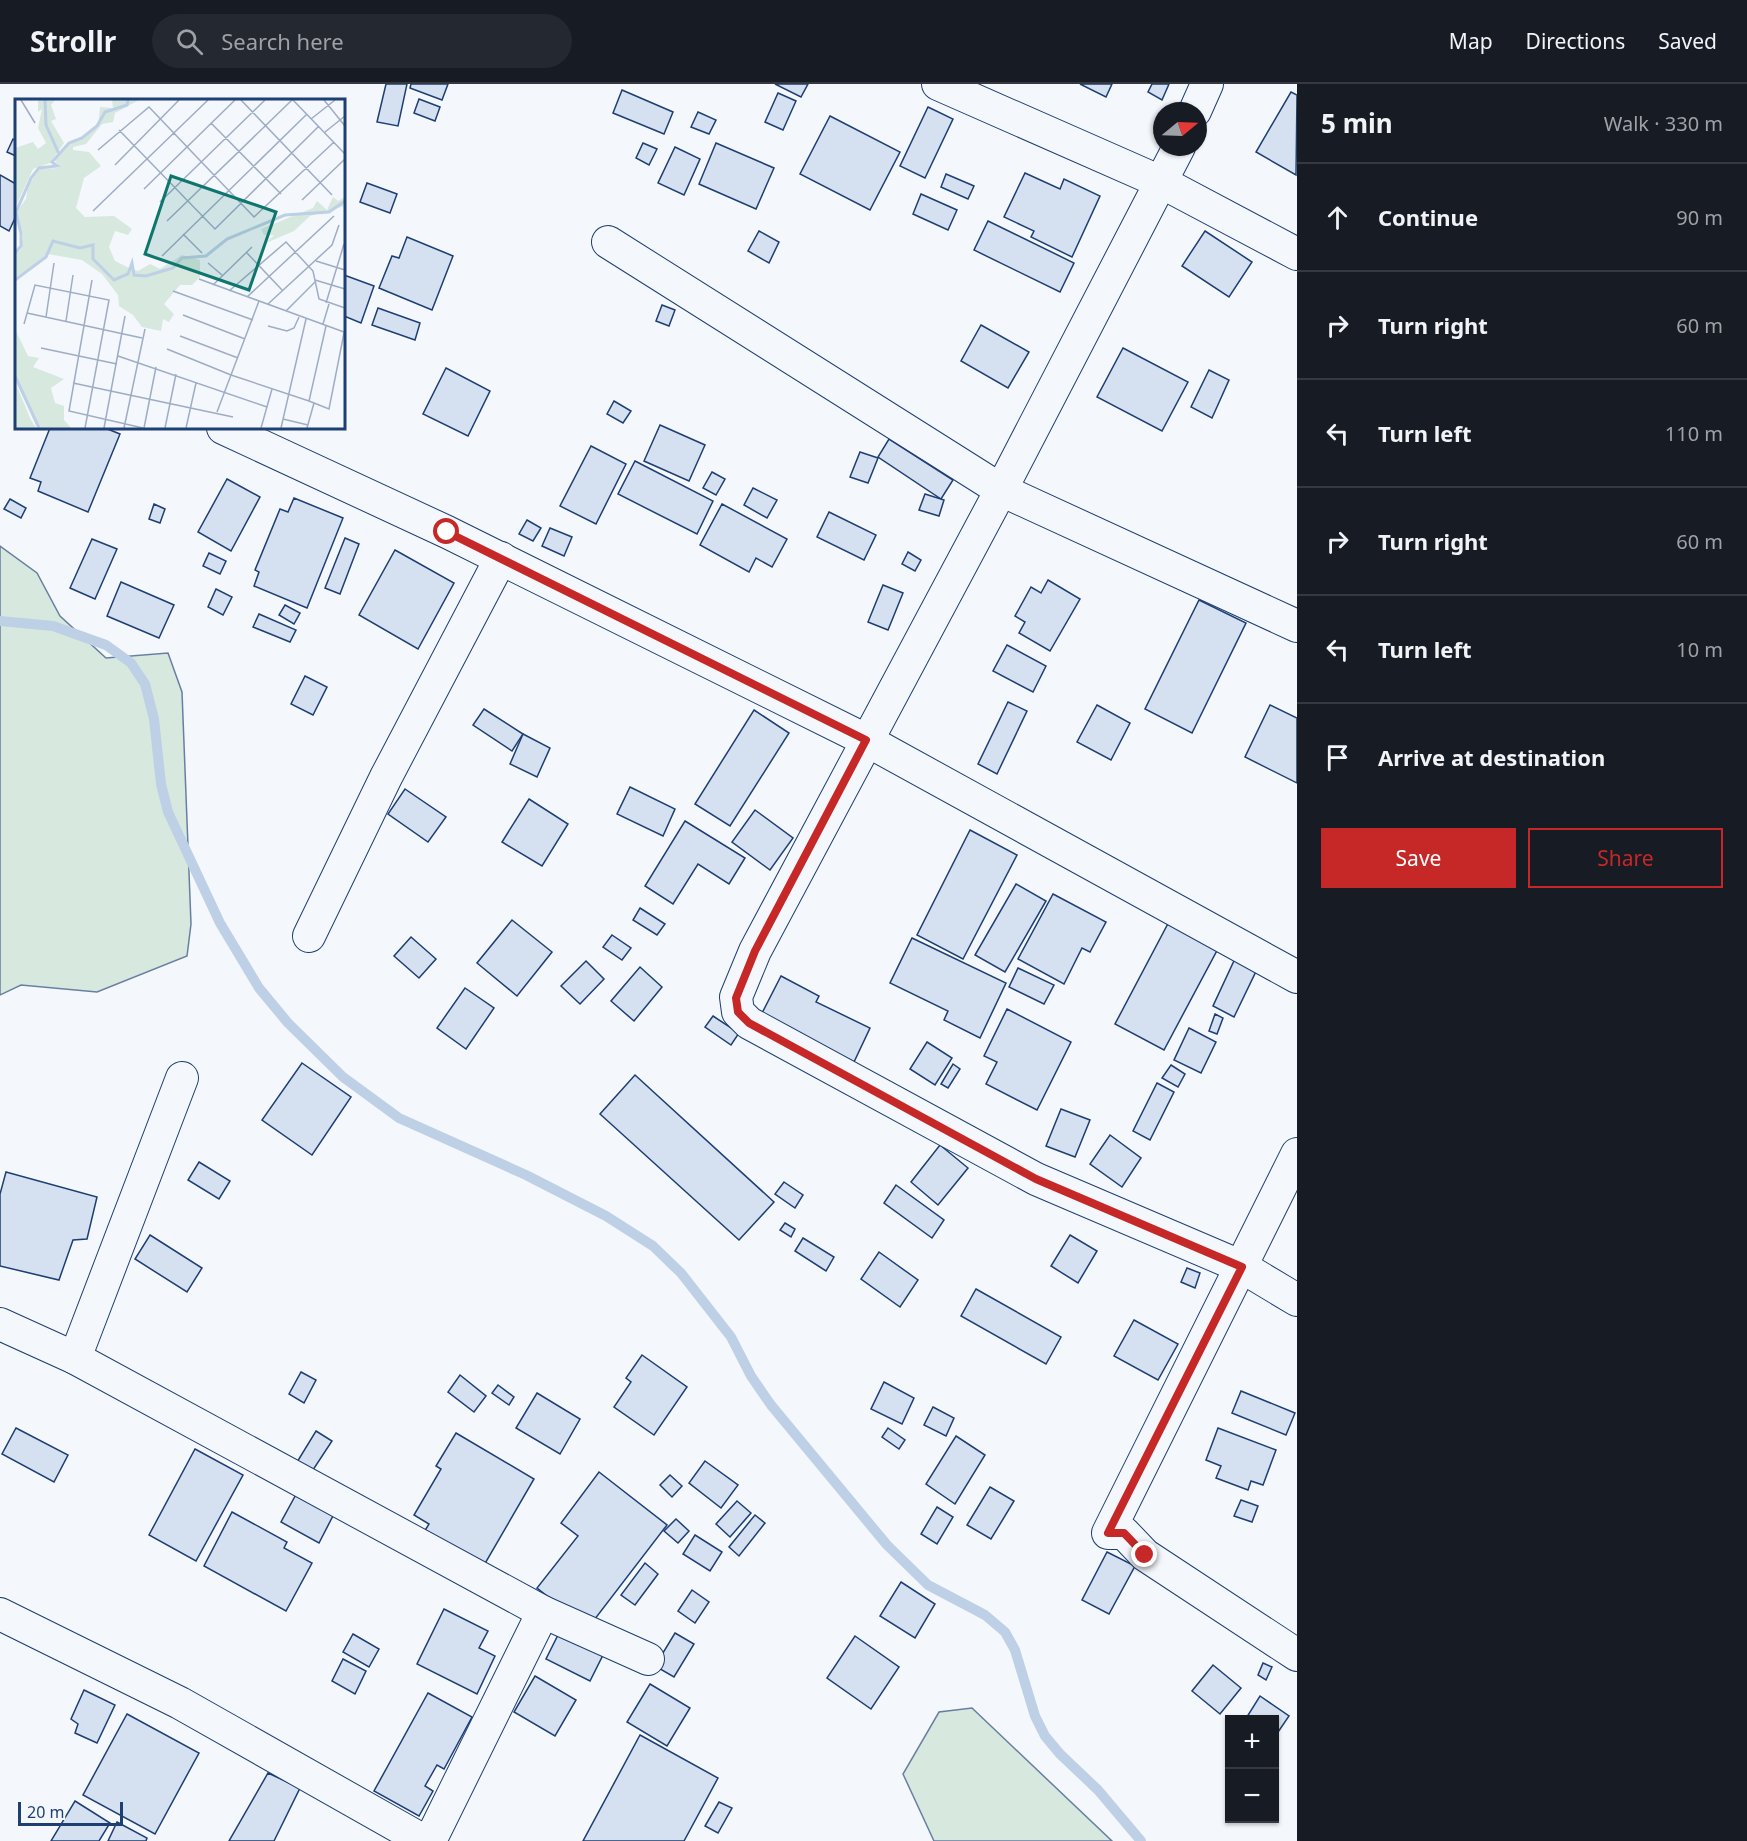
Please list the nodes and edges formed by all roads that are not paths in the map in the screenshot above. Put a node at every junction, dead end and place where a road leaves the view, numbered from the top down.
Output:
1 (938, 84) edge
2 (1208, 84) edge
3 (1199, 102) edge
4 (1175, 156) edge
5 (1163, 183) junction
6 (608, 242) dead end
7 (1297, 254) edge
8 (225, 429) edge
9 (1001, 490) junction
10 (501, 558) junction
11 (1297, 626) edge
12 (866, 740) junction
13 (309, 936) dead end
14 (1297, 977) edge
15 (182, 1078) dead end
16 (1297, 1154) edge
17 (1242, 1267) junction
18 (1297, 1300) edge
19 (0, 1324) edge
20 (75, 1358) junction
21 (543, 1612) junction
22 (0, 1614) edge
23 (1297, 1655) edge
24 (648, 1659) dead end
25 (424, 1841) edge
26 (430, 1841) edge

1 - 5 street
2 - 3 street
4 - 5 street
5 - 7 street
5 - 9 street
6 - 9 street
8 - 10 street
9 - 11 street
9 - 12 street
10 - 12 street
10 - 13 street
12 - 14 street
12 - 17 street
15 - 20 street
16 - 17 street
17 - 18 street
17 - 23 street
19 - 20 street
20 - 21 street
21 - 24 street
21 - 26 street
22 - 25 street

